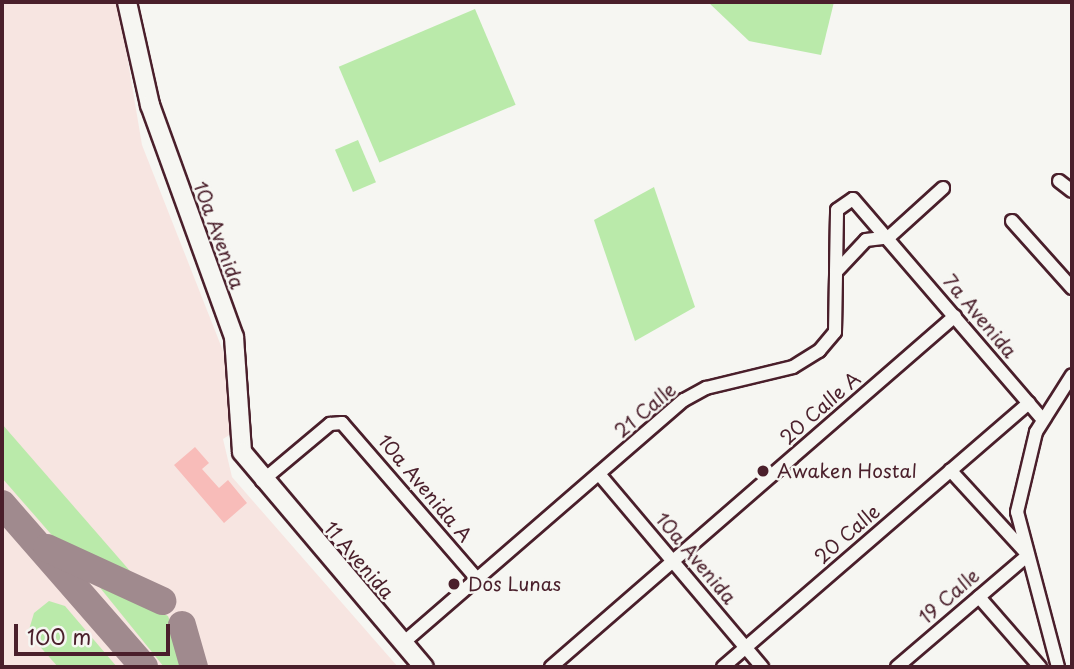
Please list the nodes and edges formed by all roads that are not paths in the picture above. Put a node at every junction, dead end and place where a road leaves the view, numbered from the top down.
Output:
1 (127, 2) edge
2 (1059, 181) dead end
3 (943, 188) dead end
4 (1072, 191) edge
5 (1012, 221) dead end
6 (889, 237) junction
7 (836, 271) junction
8 (1072, 288) edge
9 (955, 316) junction
10 (1072, 375) edge
11 (1029, 403) junction
12 (1042, 419) junction
13 (950, 470) junction
14 (599, 474) junction
15 (262, 481) junction
16 (1028, 555) junction
17 (672, 564) junction
18 (478, 580) junction
19 (979, 597) junction
20 (403, 643) junction
21 (745, 648) junction
22 (424, 667) edge
23 (551, 667) edge
24 (723, 667) edge
25 (762, 667) edge
26 (897, 667) edge
27 (1040, 667) edge
28 (1058, 667) edge

1 - 15 main road, 10a Avenida
2 - 4 street
3 - 6 street
5 - 8 street
6 - 7 street
6 - 7 street, 7a Avenida
6 - 9 street, 7a Avenida
7 - 14 street, 21 Calle
9 - 11 street, 7a Avenida
9 - 17 street, 20 Calle A
10 - 12 street
11 - 12 street, 7a Avenida
11 - 13 street, 20 Calle
12 - 16 street
13 - 16 street
13 - 21 street, 20 Calle
14 - 17 street, 10a Avenida
14 - 18 street, 21 Calle
15 - 18 street, 10a Avenida A
15 - 20 main road, 11 Avenida
16 - 19 street, 19 Calle
16 - 28 street
17 - 21 street, 10a Avenida
17 - 23 street, 20 Calle A
18 - 20 street, 21 Calle
19 - 26 street, 19 Calle
19 - 27 street
20 - 22 main road, 11 Avenida
21 - 24 street, 20 Calle
21 - 25 street, 10a Avenida

